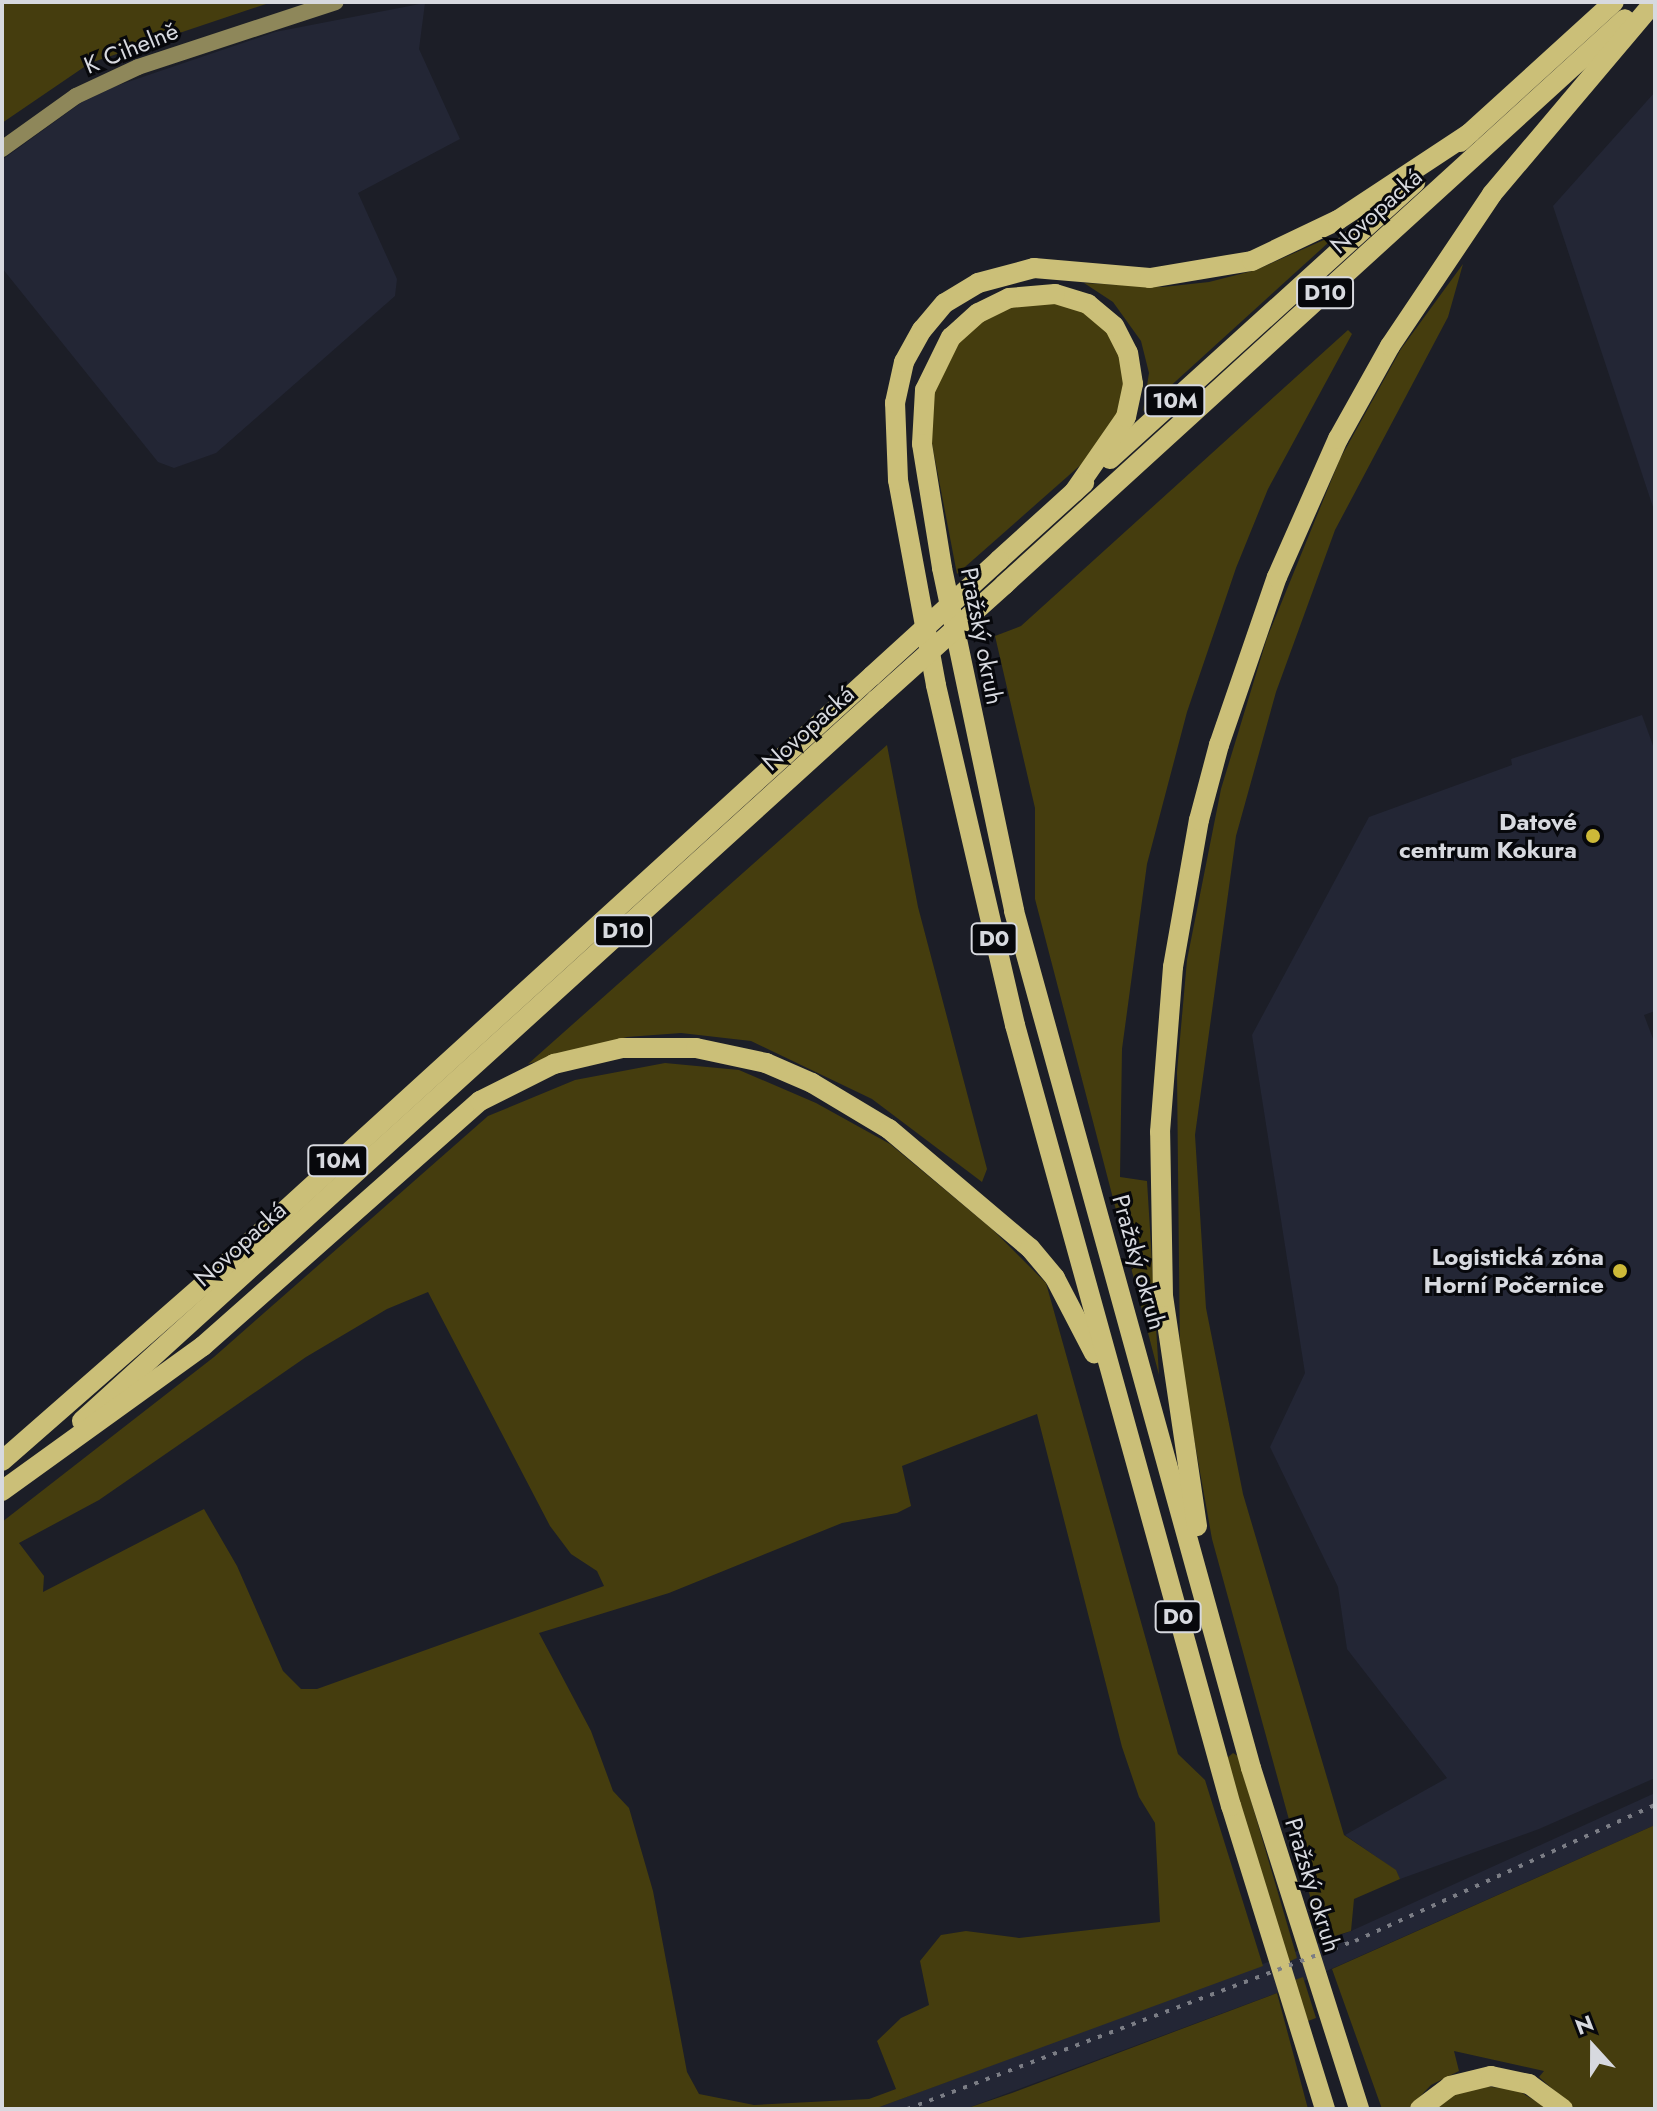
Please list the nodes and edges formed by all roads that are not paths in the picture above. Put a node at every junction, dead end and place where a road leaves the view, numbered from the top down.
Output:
1 (336, 2) edge
2 (1614, 2) edge
3 (1645, 2) edge
4 (1654, 2) edge
5 (1470, 133) junction
6 (2, 149) edge
7 (1074, 492) junction
8 (1124, 1427) junction
9 (2, 1461) edge
10 (2, 1489) edge
11 (1220, 1652) junction
12 (1323, 2104) edge
13 (1359, 2109) edge
14 (1420, 2109) edge
15 (1563, 2109) edge

1 - 6 street, K Cihelně
2 - 5 highway, Novopacká
3 - 10 highway, Novopacká / D10, bridge
4 - 11 highway
5 - 7 highway, Novopacká / 10M
5 - 8 highway, D0
7 - 9 highway, Novopacká / 10M, bridge
7 - 11 highway, Pražský okruh / D0
8 - 10 highway
8 - 12 highway, D0
11 - 13 highway, Pražský okruh / D0
14 - 15 highway

